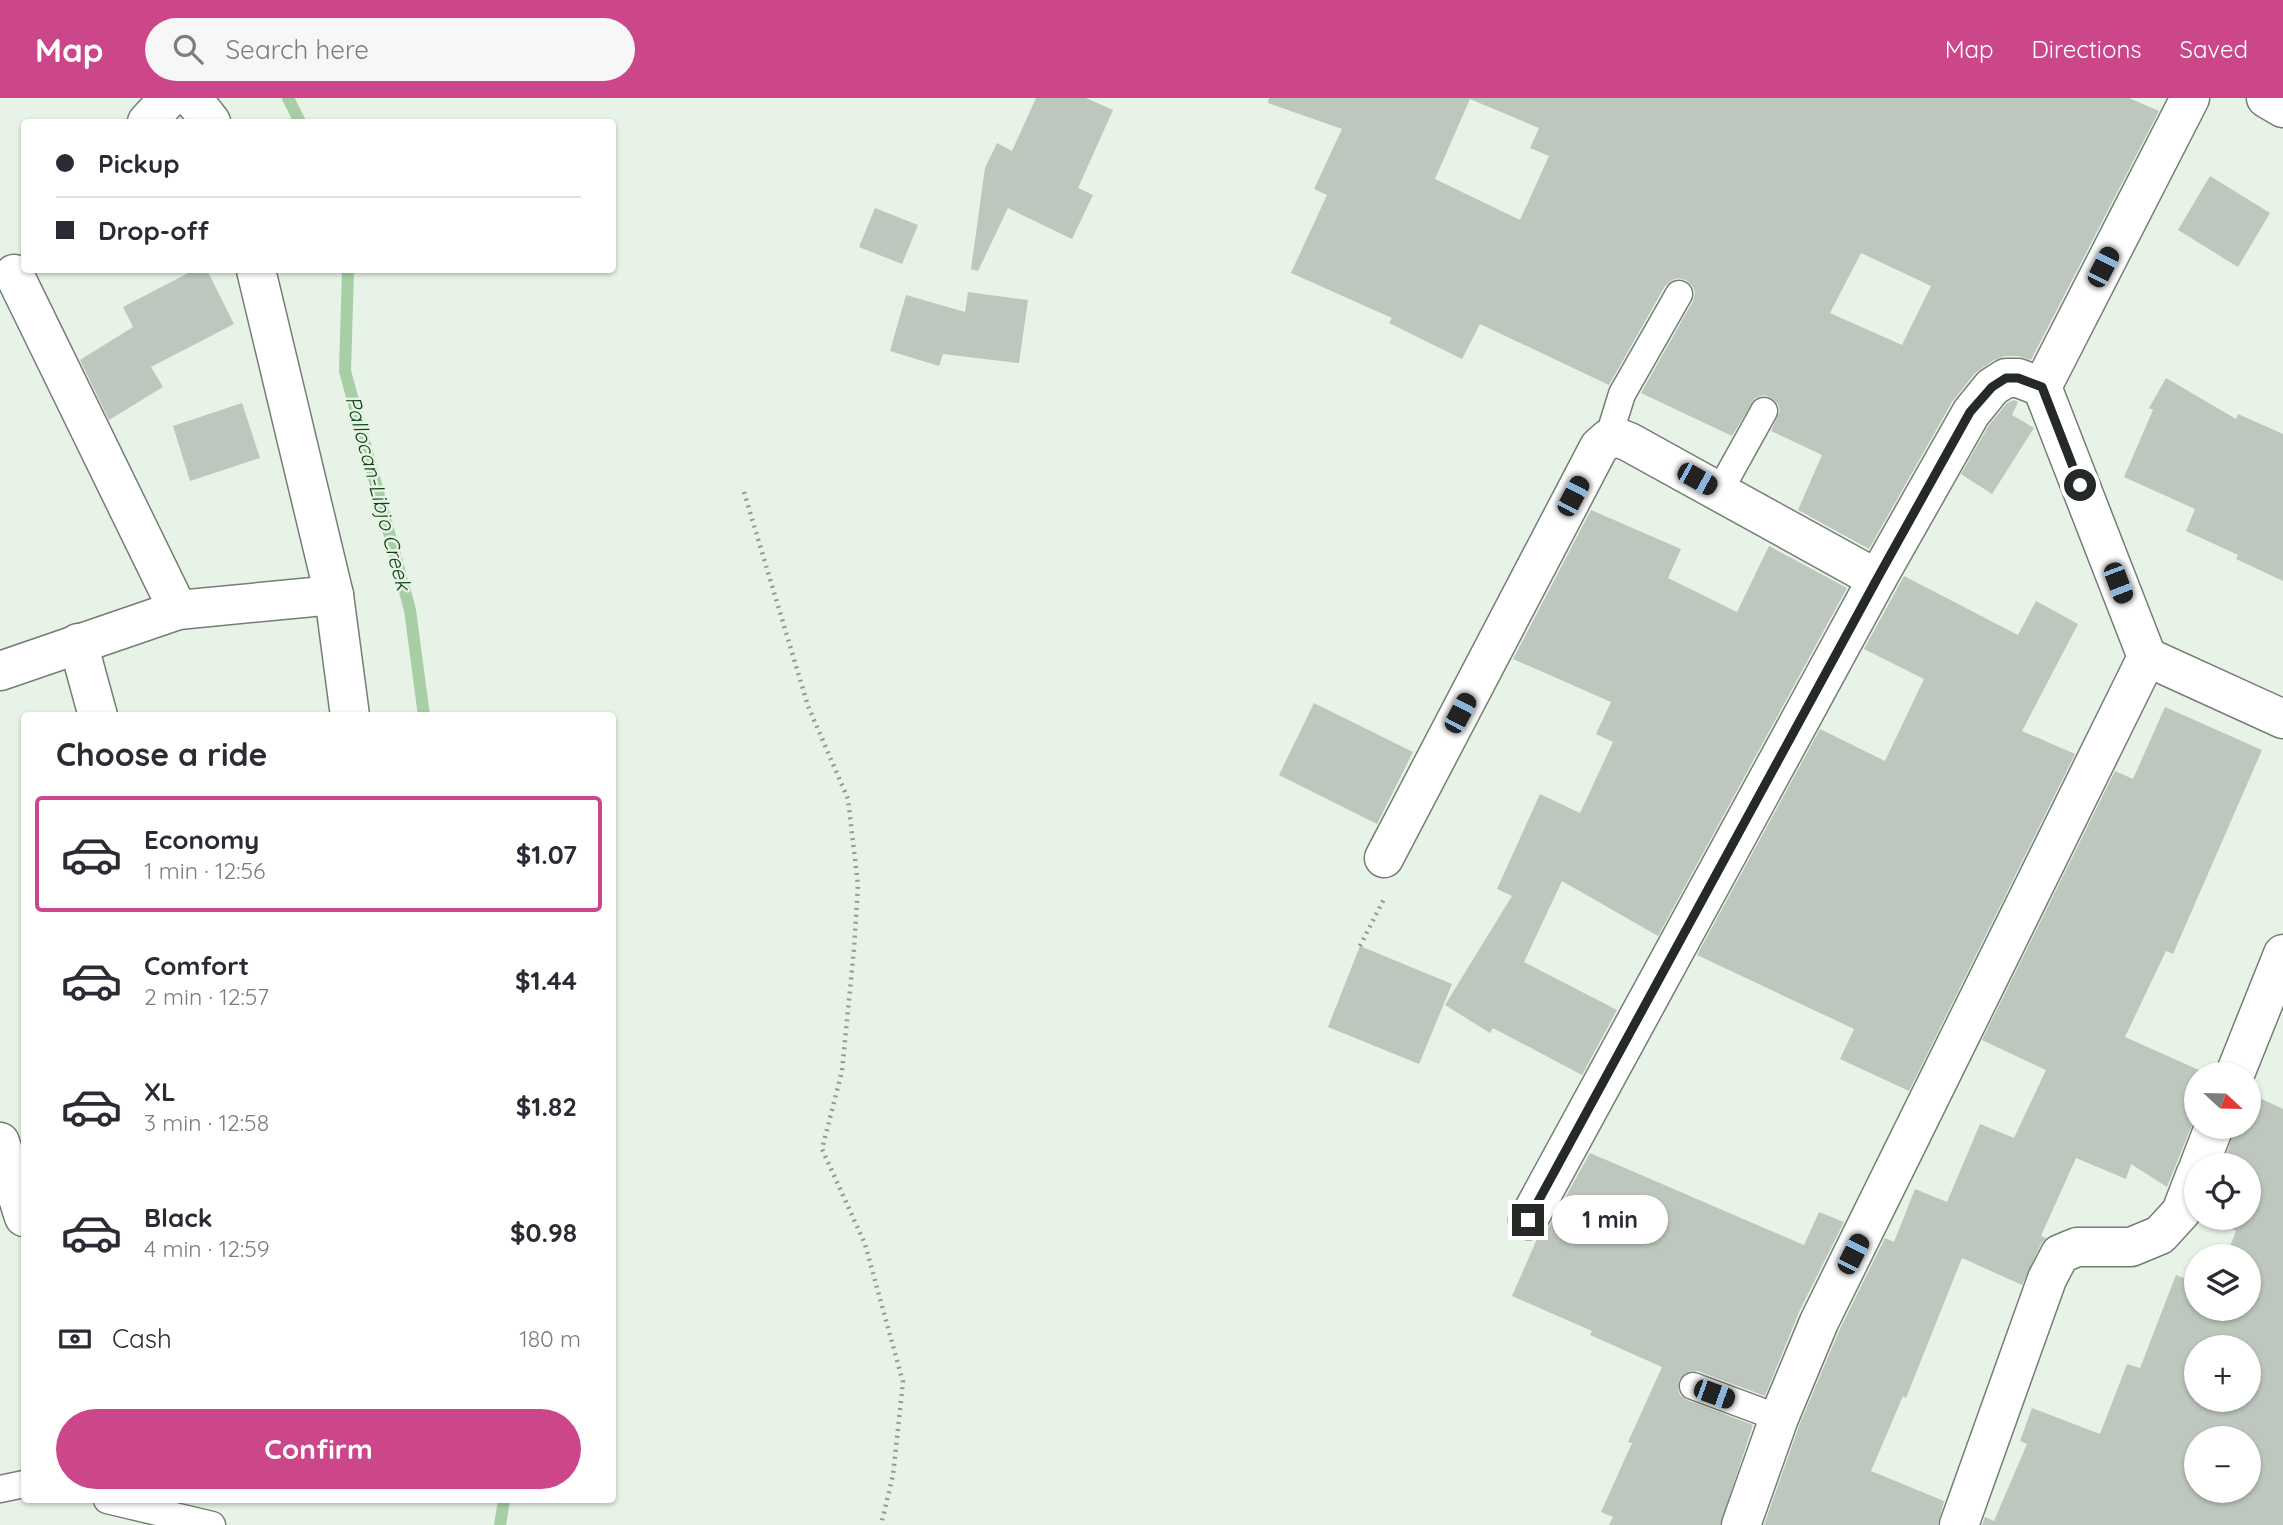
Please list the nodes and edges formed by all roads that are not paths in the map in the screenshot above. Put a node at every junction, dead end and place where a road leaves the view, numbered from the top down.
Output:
1 (169, 98) edge
2 (192, 98) edge
3 (2190, 98) edge
4 (2266, 98) edge
5 (2283, 108) edge
6 (151, 119) edge
7 (209, 119) edge
8 (13, 270) edge
9 (257, 273) edge
10 (1679, 294) dead end
11 (2042, 387) junction
12 (1764, 411) dead end
13 (1608, 439) junction
14 (1720, 492) junction
15 (1877, 579) junction
16 (334, 595) junction
17 (178, 610) junction
18 (78, 642) junction
19 (2147, 657) junction
20 (2, 665) edge
21 (97, 712) edge
22 (349, 712) edge
23 (2283, 719) edge
24 (1384, 858) dead end
25 (2283, 954) edge
26 (2240, 1062) edge
27 (0, 1142) edge
28 (2184, 1204) edge
29 (21, 1208) edge
30 (1528, 1220) dead end
31 (21, 1234) edge
32 (0, 1237) edge
33 (1693, 1386) dead end
34 (1779, 1418) junction
35 (21, 1485) edge
36 (0, 1489) edge
37 (120, 1503) edge
38 (212, 1525) edge
39 (1741, 1525) edge
40 (1959, 1525) edge

1 - 6 street
2 - 7 street
3 - 11 street
4 - 5 street
8 - 17 street
9 - 16 street
10 - 13 lane
11 - 15 street
11 - 19 street
12 - 14 lane
13 - 14 street
13 - 24 street
14 - 15 street
15 - 30 street
16 - 17 street
16 - 22 street
17 - 18 street
18 - 20 street
18 - 21 street
19 - 23 street
19 - 34 street
25 - 26 street
27 - 29 street
28 - 40 street
31 - 32 street
33 - 34 lane
34 - 39 street
35 - 36 lane
37 - 38 lane

